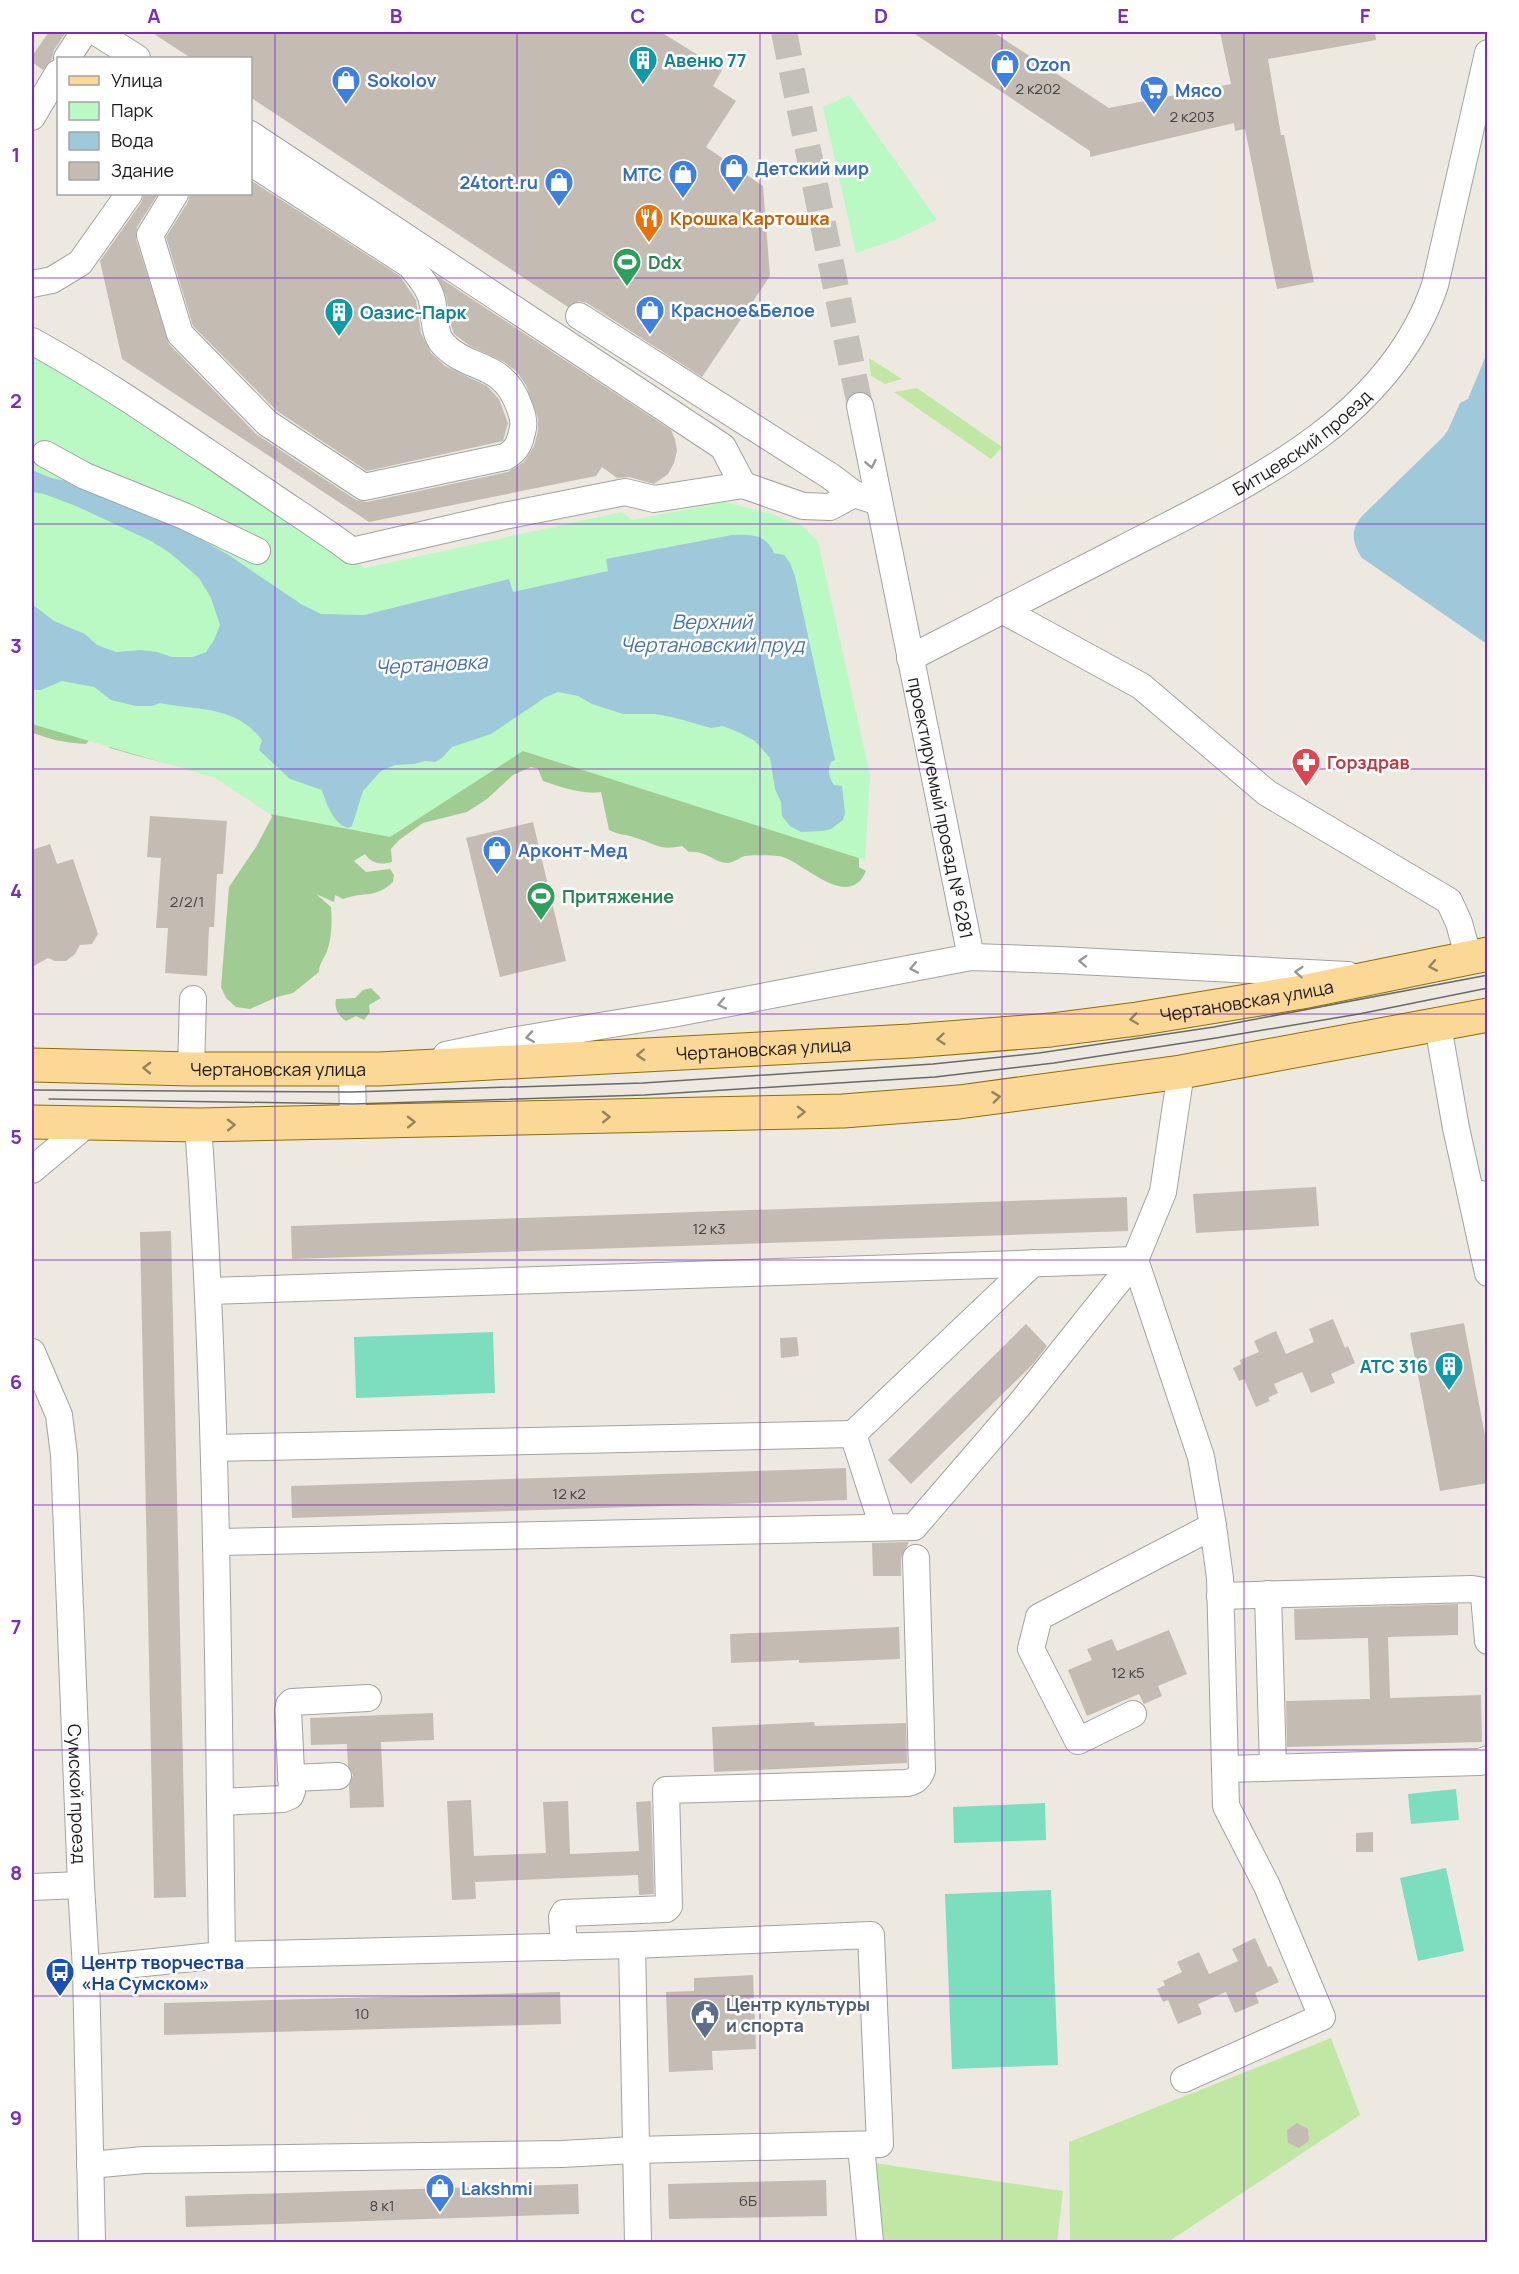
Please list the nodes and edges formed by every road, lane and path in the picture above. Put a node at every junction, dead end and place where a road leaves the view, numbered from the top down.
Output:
1 (84, 32) edge
2 (96, 32) edge
3 (1488, 53) edge
4 (69, 57) edge
5 (135, 57) edge
6 (57, 75) edge
7 (32, 117) edge
8 (252, 135) edge
9 (252, 163) edge
10 (128, 195) edge
11 (174, 195) edge
12 (32, 284) edge
13 (579, 316) dead end
14 (32, 341) edge
15 (860, 406) tunnel mouth
16 (45, 454) dead end
17 (743, 485) junction
18 (854, 494) junction
19 (879, 501) junction
20 (258, 551) dead end
21 (1002, 610) junction
22 (910, 658) junction
23 (971, 957) junction
24 (1478, 957) edge
25 (1378, 977) junction
26 (193, 999) dead end
27 (1488, 1015) edge
28 (1438, 1026) junction
29 (32, 1065) edge
30 (365, 1069) junction
31 (191, 1070) junction
32 (1181, 1072) junction
33 (32, 1122) edge
34 (88, 1123) junction
35 (353, 1123) junction
36 (198, 1125) junction
37 (32, 1170) edge
38 (1479, 1194) edge
39 (1135, 1260) junction
40 (1033, 1263) junction
41 (1488, 1273) edge
42 (208, 1291) junction
43 (32, 1352) edge
44 (852, 1434) junction
45 (214, 1448) junction
46 (1213, 1526) junction
47 (883, 1527) junction
48 (217, 1542) junction
49 (916, 1558) dead end
50 (1268, 1594) junction
51 (1220, 1596) junction
52 (1488, 1641) edge
53 (368, 1698) dead end
54 (1133, 1714) dead end
55 (1488, 1759) edge
56 (1273, 1767) junction
57 (1225, 1769) junction
58 (338, 1776) dead end
59 (291, 1778) junction
60 (220, 1802) junction
61 (81, 1885) junction
62 (32, 1887) edge
63 (632, 1945) junction
64 (564, 1947) junction
65 (222, 1955) junction
66 (86, 1969) junction
67 (1184, 2079) dead end
68 (861, 2145) junction
69 (635, 2150) junction
70 (90, 2165) junction
71 (92, 2242) edge
72 (638, 2242) edge
73 (870, 2242) edge

1 - 4 street
2 - 5 street
3 - 21 street, Битцевский проезд
6 - 7 street
8 - 17 street
9 - 11 street
10 - 12 street
13 - 18 street
14 - 17 street
15 -> 19 street, проектируемый проезд № 6281
16 - 20 street
17 - 18 street
18 - 19 street
19 - 22 street, проектируемый проезд № 6281
21 - 22 street, Битцевский проезд
21 - 24 street
22 - 23 street, проектируемый проезд № 6281
25 -> 23 street
23 -> 30 street
24 -> 25 main road, Чертановская улица
25 -> 30 main road, Чертановская улица
26 - 31 street
27 - 28 main road
28 - 32 main road
28 - 38 street
31 -> 29 main road, Чертановская улица
30 - 31 main road, Чертановская улица
30 - 35 street
35 -> 32 main road
32 - 39 street
33 - 34 main road
34 - 36 main road
34 - 37 street
36 -> 35 main road
36 - 42 street
38 - 41 street
39 - 40 street
39 - 46 street
39 - 47 street
40 - 42 street
40 - 44 street
42 - 45 street
43 - 61 street, Сумской проезд
44 - 45 street
44 - 47 street
45 - 48 street
46 - 51 street
46 - 54 street
47 - 48 street
48 - 60 street
49 - 64 street
50 - 51 street
50 - 52 street
50 - 56 street
51 - 57 street
53 - 59 street
55 - 56 street
56 - 57 street
57 - 67 street
58 - 59 street
59 - 60 street
60 - 65 street
61 - 62 street
61 - 66 street, Сумской проезд
63 - 64 street
63 - 68 street
63 - 69 street
64 - 65 street
65 - 66 street
66 - 70 street, Сумской проезд
68 - 69 street
68 - 73 street
69 - 70 street
69 - 72 street
70 - 71 street, Сумской проезд

